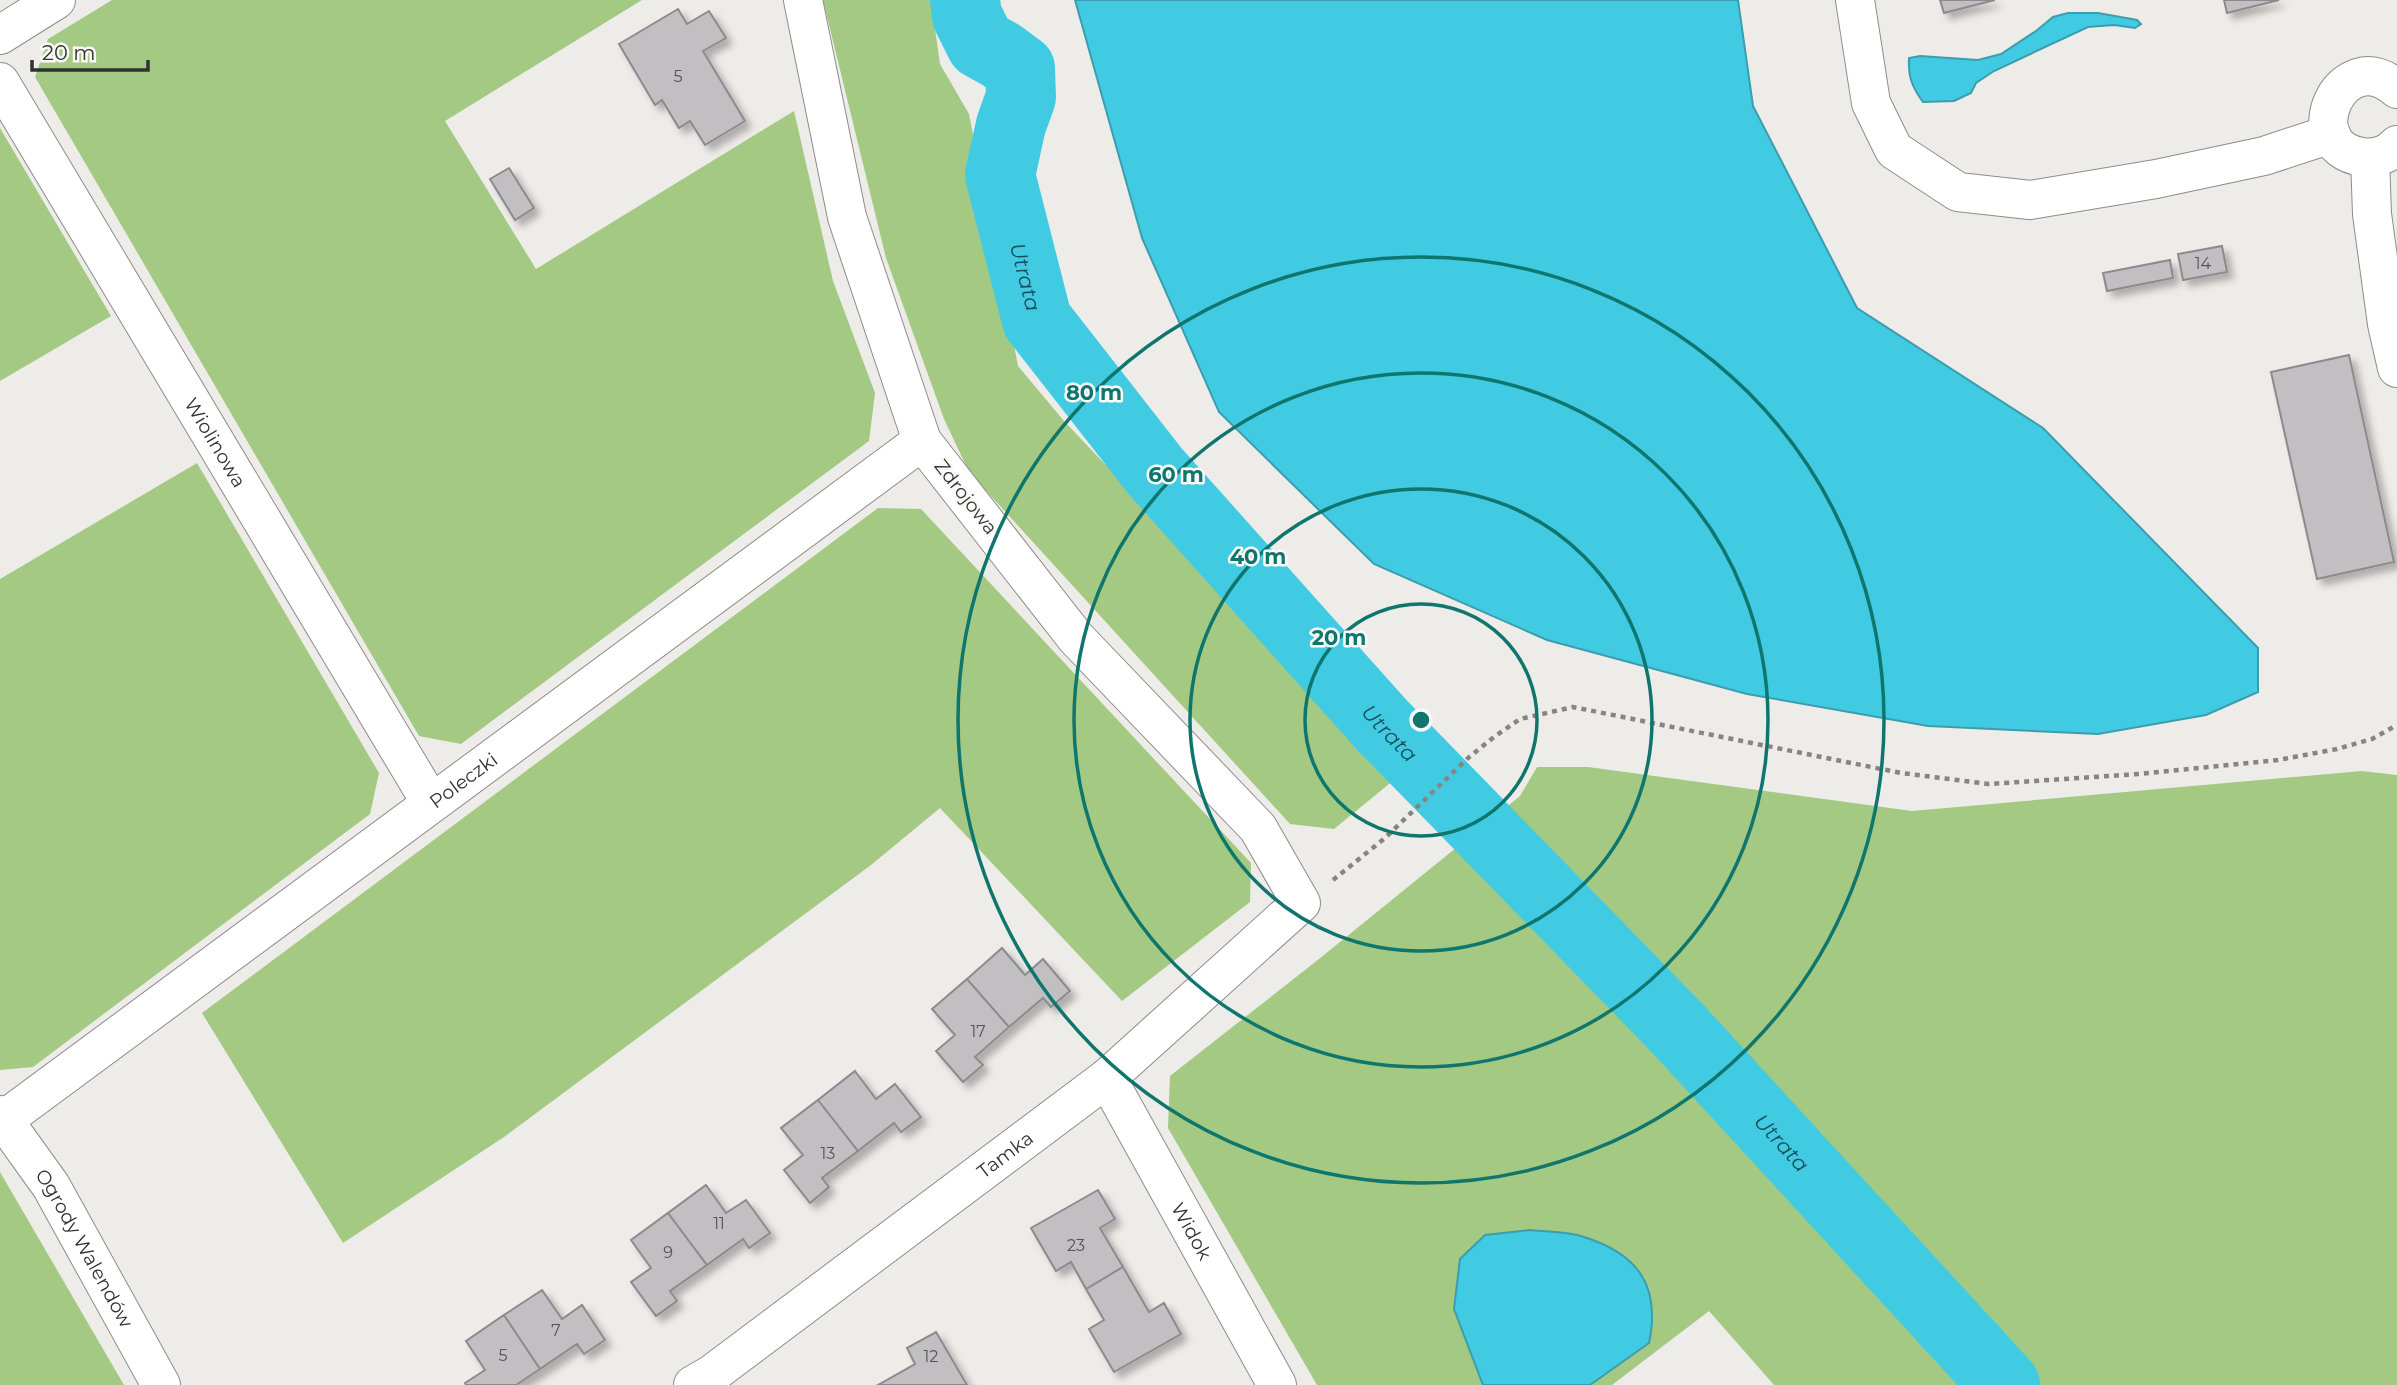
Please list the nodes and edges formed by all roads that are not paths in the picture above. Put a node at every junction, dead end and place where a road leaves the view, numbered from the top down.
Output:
1 (56, 0) edge
2 (803, 0) edge
3 (1855, 0) edge
4 (0, 36) edge
5 (2393, 73) edge
6 (0, 82) edge
7 (2331, 134) junction
8 (2384, 152) edge
9 (2389, 275) edge
10 (2397, 368) edge
11 (922, 441) junction
12 (431, 803) junction
13 (1301, 903) joint
14 (1107, 1078) junction
15 (2, 1117) edge
16 (161, 1385) edge
17 (693, 1385) edge
18 (1277, 1385) edge

1 - 4 street
2 - 11 street, Zdrojowa
3 - 7 street
5 - 7 street
6 - 12 street, Wiolinowa
7 - 8 street
8 - 9 street
9 - 10 street
11 - 12 street, Poleczki
11 - 13 street, Zdrojowa
12 - 15 street, Poleczki
13 - 14 street, Tamka
14 - 17 street, Tamka
14 - 18 street, Widok
15 - 16 street, Ogrody Walendów

